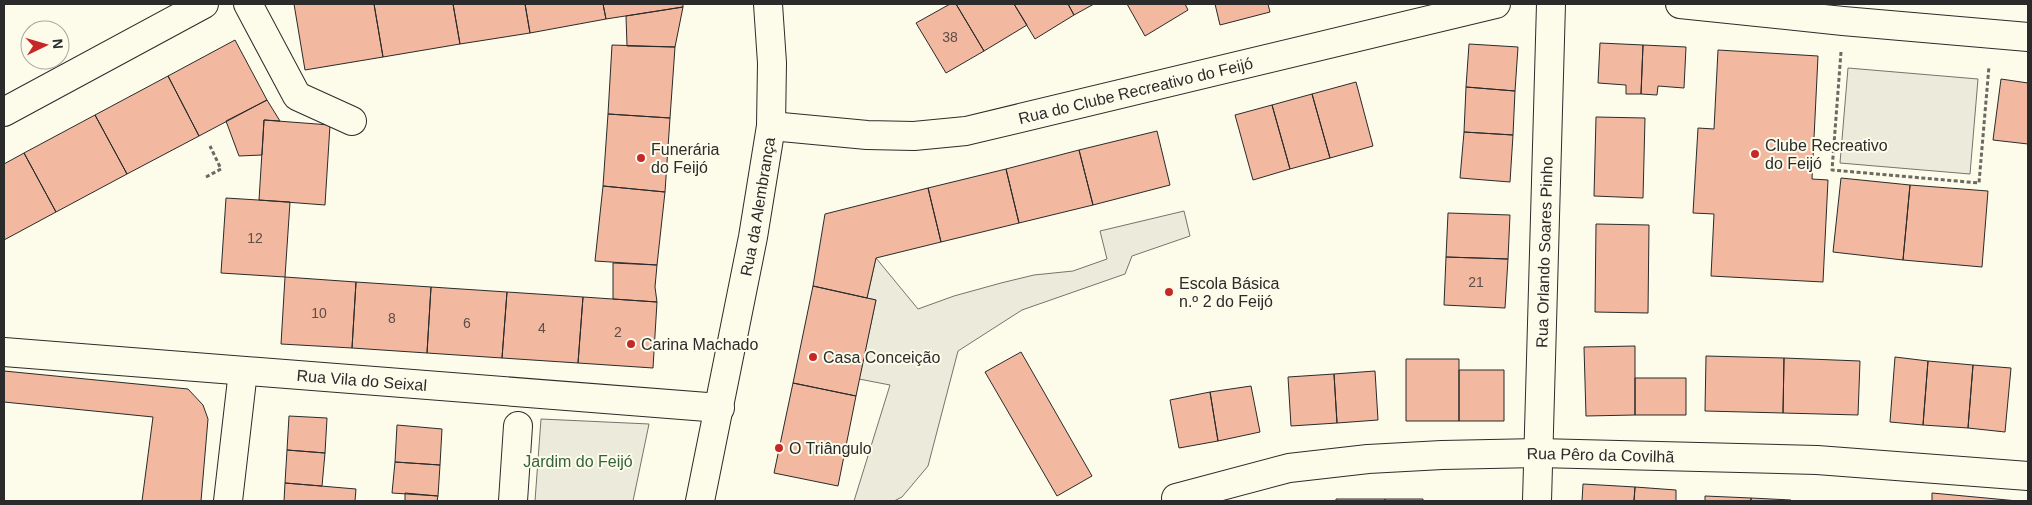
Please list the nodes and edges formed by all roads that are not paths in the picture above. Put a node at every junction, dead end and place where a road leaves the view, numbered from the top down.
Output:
1 (204, 4) edge
2 (248, 4) edge
3 (768, 4) edge
4 (1496, 4) edge
5 (1551, 4) edge
6 (1680, 4) edge
7 (2028, 36) edge
8 (4, 112) edge
9 (352, 121) dead end
10 (771, 126) junction
11 (4, 352) edge
12 (243, 371) junction
13 (720, 408) junction
14 (518, 426) dead end
15 (1538, 454) junction
16 (2028, 476) edge
17 (706, 497) edge
18 (1176, 498) dead end
19 (228, 501) edge
20 (513, 501) edge
21 (1537, 501) edge

1 - 8 street
2 - 9 street
3 - 10 street, Rua da Alembrança
4 - 10 street, Rua do Clube Recreativo do Feijó
5 - 15 street, Rua Orlando Soares Pinho
6 - 7 street
10 - 13 street, Rua da Alembrança
11 - 12 street, Rua Vila do Seixal
12 - 13 street, Rua Vila do Seixal
12 - 19 street
13 - 17 street, Rua da Alembrança
14 - 20 street
15 - 16 street, Rua Pêro da Covilhã
15 - 18 street, Rua Pêro da Covilhã
15 - 21 street, Rua Orlando Soares Pinho

